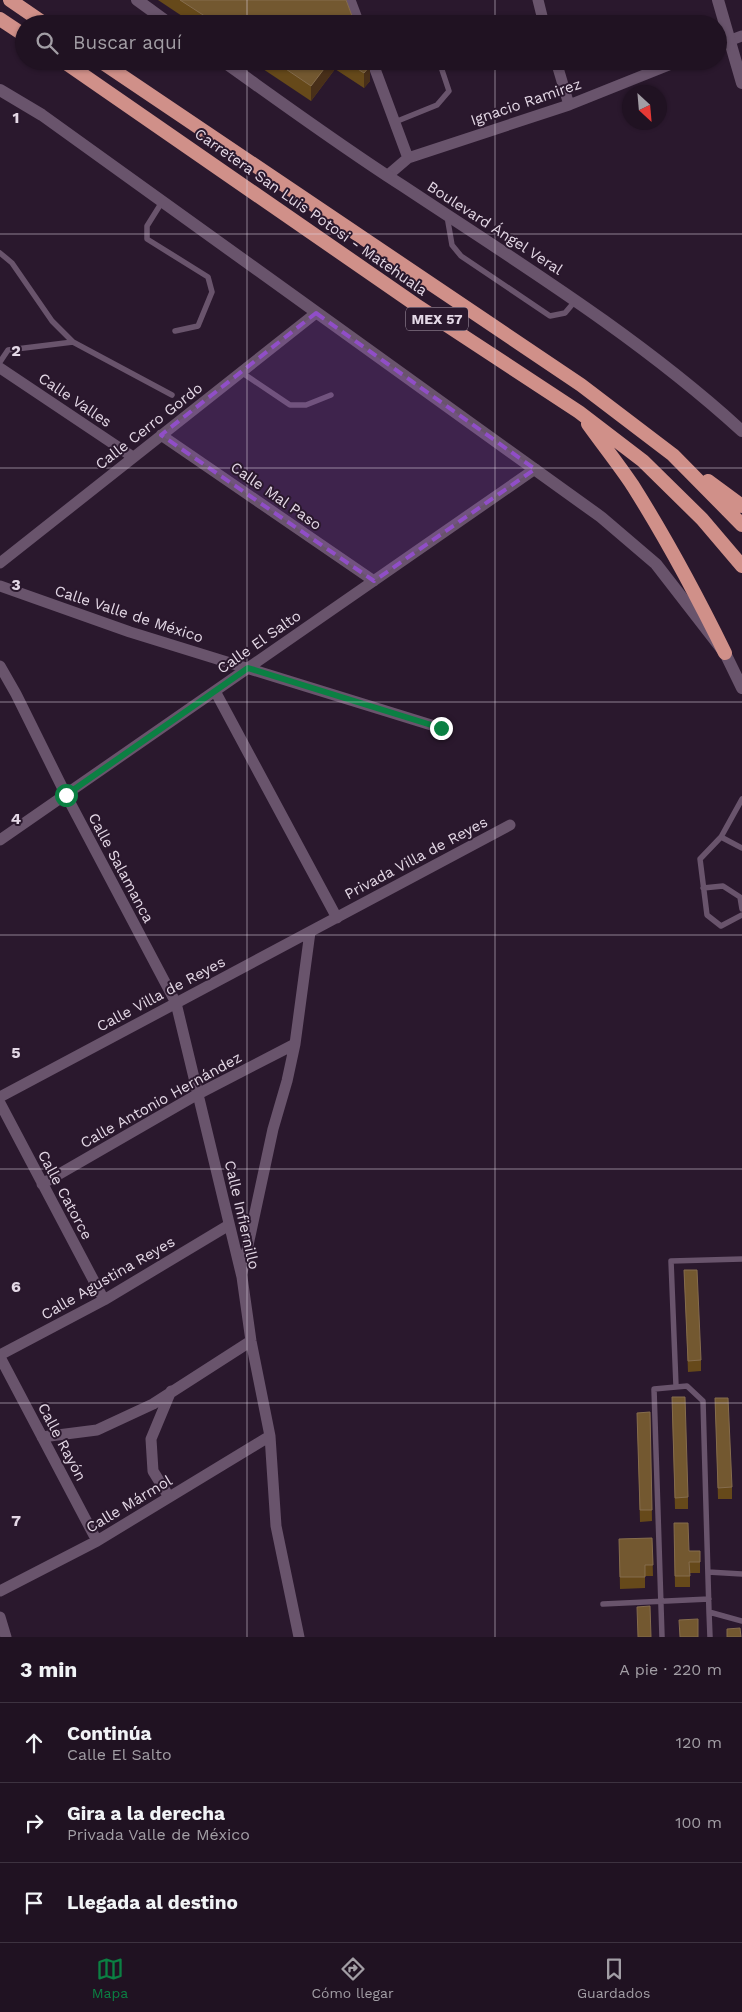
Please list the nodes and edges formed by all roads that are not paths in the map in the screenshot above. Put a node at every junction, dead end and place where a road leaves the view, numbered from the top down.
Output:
1 (10, 0) edge
2 (137, 0) edge
3 (350, 0) edge
4 (538, 0) edge
5 (718, 0) edge
6 (32, 15) edge
7 (158, 15) edge
8 (356, 15) edge
9 (542, 15) edge
10 (722, 15) edge
11 (0, 19) edge
12 (15, 29) edge
13 (730, 41) edge
14 (77, 70) edge
15 (113, 70) edge
16 (236, 70) edge
17 (375, 70) edge
18 (442, 70) edge
19 (559, 70) edge
20 (656, 70) edge
21 (0, 78) edge
22 (742, 82) edge
23 (0, 90) edge
24 (569, 105) junction
25 (42, 115) junction
26 (395, 122) junction
27 (408, 158) junction
28 (387, 176) junction
29 (162, 202) junction
30 (447, 216) junction
31 (0, 254) edge
32 (576, 300) junction
33 (316, 313) junction
34 (175, 331) dead end
35 (73, 342) junction
36 (0, 362) edge
37 (0, 368) edge
38 (241, 372) junction
39 (172, 395) dead end
40 (331, 395) dead end
41 (579, 412) junction
42 (742, 431) edge
43 (161, 435) junction
44 (673, 455) junction
45 (133, 457) junction
46 (535, 469) junction
47 (742, 506) edge
48 (742, 525) edge
49 (0, 563) edge
50 (742, 566) edge
51 (374, 581) junction
52 (0, 586) edge
53 (725, 653) junction
54 (0, 666) edge
55 (248, 668) junction
56 (742, 688) edge
57 (215, 691) junction
58 (441, 728) dead end
59 (66, 795) junction
60 (742, 799) edge
61 (510, 825) dead end
62 (721, 837) junction
63 (0, 840) edge
64 (742, 848) edge
65 (703, 888) junction
66 (742, 910) edge
67 (742, 915) edge
68 (337, 918) junction
69 (310, 932) junction
70 (176, 1003) junction
71 (295, 1044) junction
72 (198, 1094) junction
73 (0, 1097) edge
74 (0, 1103) edge
75 (42, 1184) junction
76 (229, 1224) junction
77 (742, 1259) edge
78 (242, 1277) junction
79 (104, 1300) junction
80 (250, 1341) junction
81 (0, 1356) edge
82 (676, 1386) junction
83 (171, 1391) junction
84 (42, 1436) junction
85 (270, 1436) junction
86 (170, 1497) junction
87 (97, 1541) junction
88 (708, 1572) junction
89 (742, 1574) edge
90 (0, 1591) edge
91 (709, 1599) junction
92 (661, 1600) junction
93 (603, 1604) dead end
94 (709, 1612) junction
95 (0, 1617) edge
96 (742, 1621) edge
97 (6, 1637) edge
98 (299, 1637) edge
99 (662, 1637) edge
100 (710, 1637) edge

1 - 6 highway
2 - 7 street
3 - 8 street
4 - 9 street
5 - 10 street
11 - 12 highway
13 - 22 street
14 - 41 highway, Carretera San Luis Potosi - Matehuala / MEX 57
15 - 44 highway, Carretera San Luis Potosi - Matehuala / MEX 57
16 - 28 street, Boulevard Ángel Veral
17 - 26 street
18 - 26 lane
19 - 24 street
20 - 24 street, Ignacio Ramirez
21 - 25 street
23 - 25 street
24 - 27 street, Ignacio Ramirez
25 - 29 street
26 - 27 street
27 - 28 street, Ignacio Ramirez
28 - 30 street, Boulevard Ángel Veral
29 - 33 street
29 - 34 lane
30 - 32 street, Boulevard Ángel Veral
30 - 32 lane
31 - 35 lane
32 - 42 street, Boulevard Ángel Veral
33 - 38 street, Calle Cerro Gordo
33 - 46 street
35 - 36 lane
35 - 39 lane
37 - 45 street, Calle Valles
38 - 40 lane
38 - 43 street, Calle Cerro Gordo
41 - 50 highway, Carretera San Luis Potosi - Matehuala / MEX 57
41 - 53 highway
43 - 45 street, Calle Cerro Gordo
43 - 51 street, Calle Mal Paso
44 - 47 highway
44 - 48 highway, Carretera San Luis Potosi - Matehuala / MEX 57
45 - 49 street, Calle Cerro Gordo
46 - 51 street, Calle El Salto
46 - 53 street
51 - 55 street, Calle El Salto
52 - 55 street, Calle Valle de México
53 - 56 street
54 - 59 street, Calle Salamanca
55 - 57 street, Calle El Salto
55 - 58 street, Calle Valle de México
57 - 59 street, Calle El Salto
57 - 68 street
59 - 63 street, Calle El Salto
59 - 70 street, Calle Salamanca
60 - 62 lane
61 - 68 street, Privada Villa de Reyes
62 - 64 lane
62 - 65 lane
65 - 66 lane
65 - 67 lane
68 - 69 street, Calle Villa de Reyes
69 - 70 street, Calle Villa de Reyes
69 - 71 street
70 - 72 street, Calle Infiernillo
70 - 73 street, Calle Villa de Reyes
71 - 72 street, Calle Antonio Hernández
71 - 78 street
72 - 75 street, Calle Antonio Hernández
72 - 76 street, Calle Infiernillo
74 - 75 street, Calle Catorce
75 - 79 street, Calle Catorce
76 - 78 street, Calle Infiernillo
76 - 79 street, Calle Agustina Reyes
77 - 82 lane
78 - 80 street, Calle Infiernillo
79 - 81 street, Calle Agustina Reyes
80 - 83 street
80 - 85 street, Calle Infiernillo
81 - 84 street, Calle Rayón
82 - 88 lane
82 - 92 lane
83 - 84 street
83 - 86 street
84 - 87 street, Calle Rayón
85 - 86 street, Calle Mármol
85 - 98 street, Calle Infiernillo
86 - 87 street, Calle Mármol
87 - 90 street, Calle Mármol
88 - 89 lane
88 - 91 lane
91 - 92 lane
91 - 94 lane
92 - 93 lane
92 - 99 lane
94 - 96 lane
94 - 100 lane
95 - 97 street

